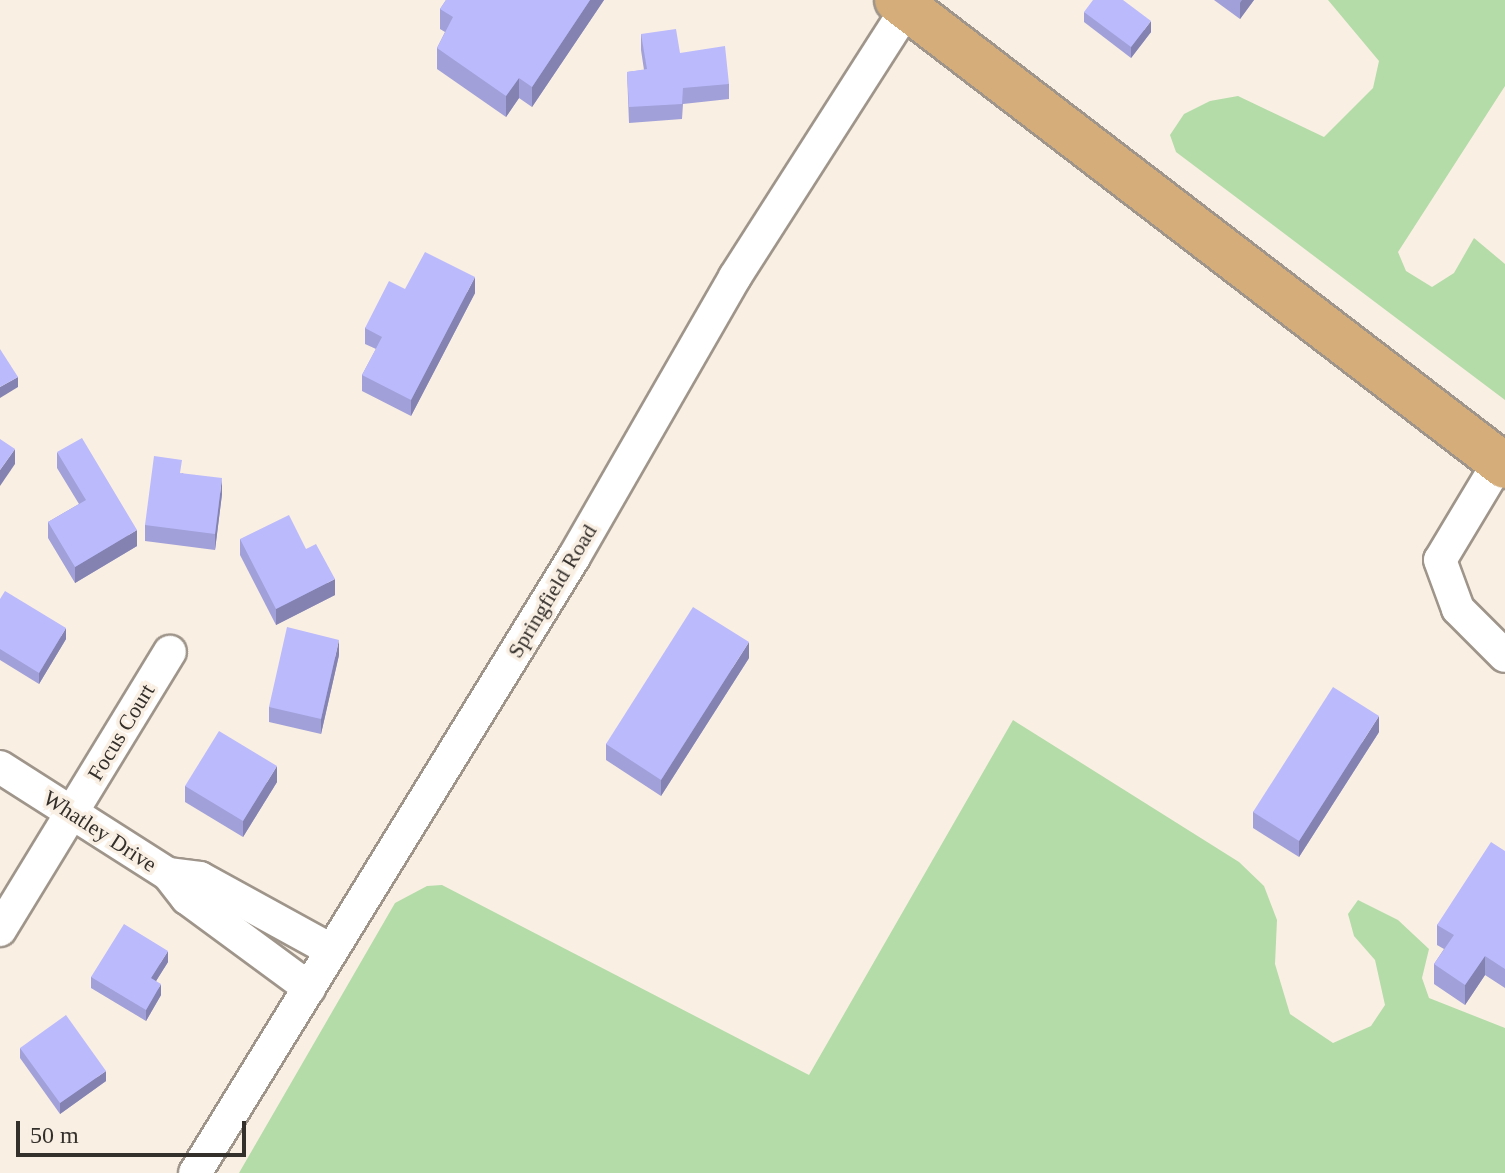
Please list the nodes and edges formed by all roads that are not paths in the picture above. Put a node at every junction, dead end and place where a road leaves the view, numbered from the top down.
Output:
1 (902, 4) edge
2 (1502, 464) edge
3 (170, 652) dead end
4 (1505, 656) edge
5 (0, 767) edge
6 (72, 812) junction
7 (168, 874) junction
8 (0, 930) edge
9 (331, 950) junction
10 (309, 988) junction
11 (195, 1173) edge

1 - 2 main road
1 - 9 street, Springfield Road
2 - 4 street
3 - 6 street, Focus Court
5 - 6 street, Whatley Drive
6 - 7 street, Whatley Drive
6 - 8 street, Focus Court
7 - 9 street, Whatley Drive
7 - 10 street
9 - 10 street, Springfield Road
10 - 11 street, Springfield Road

